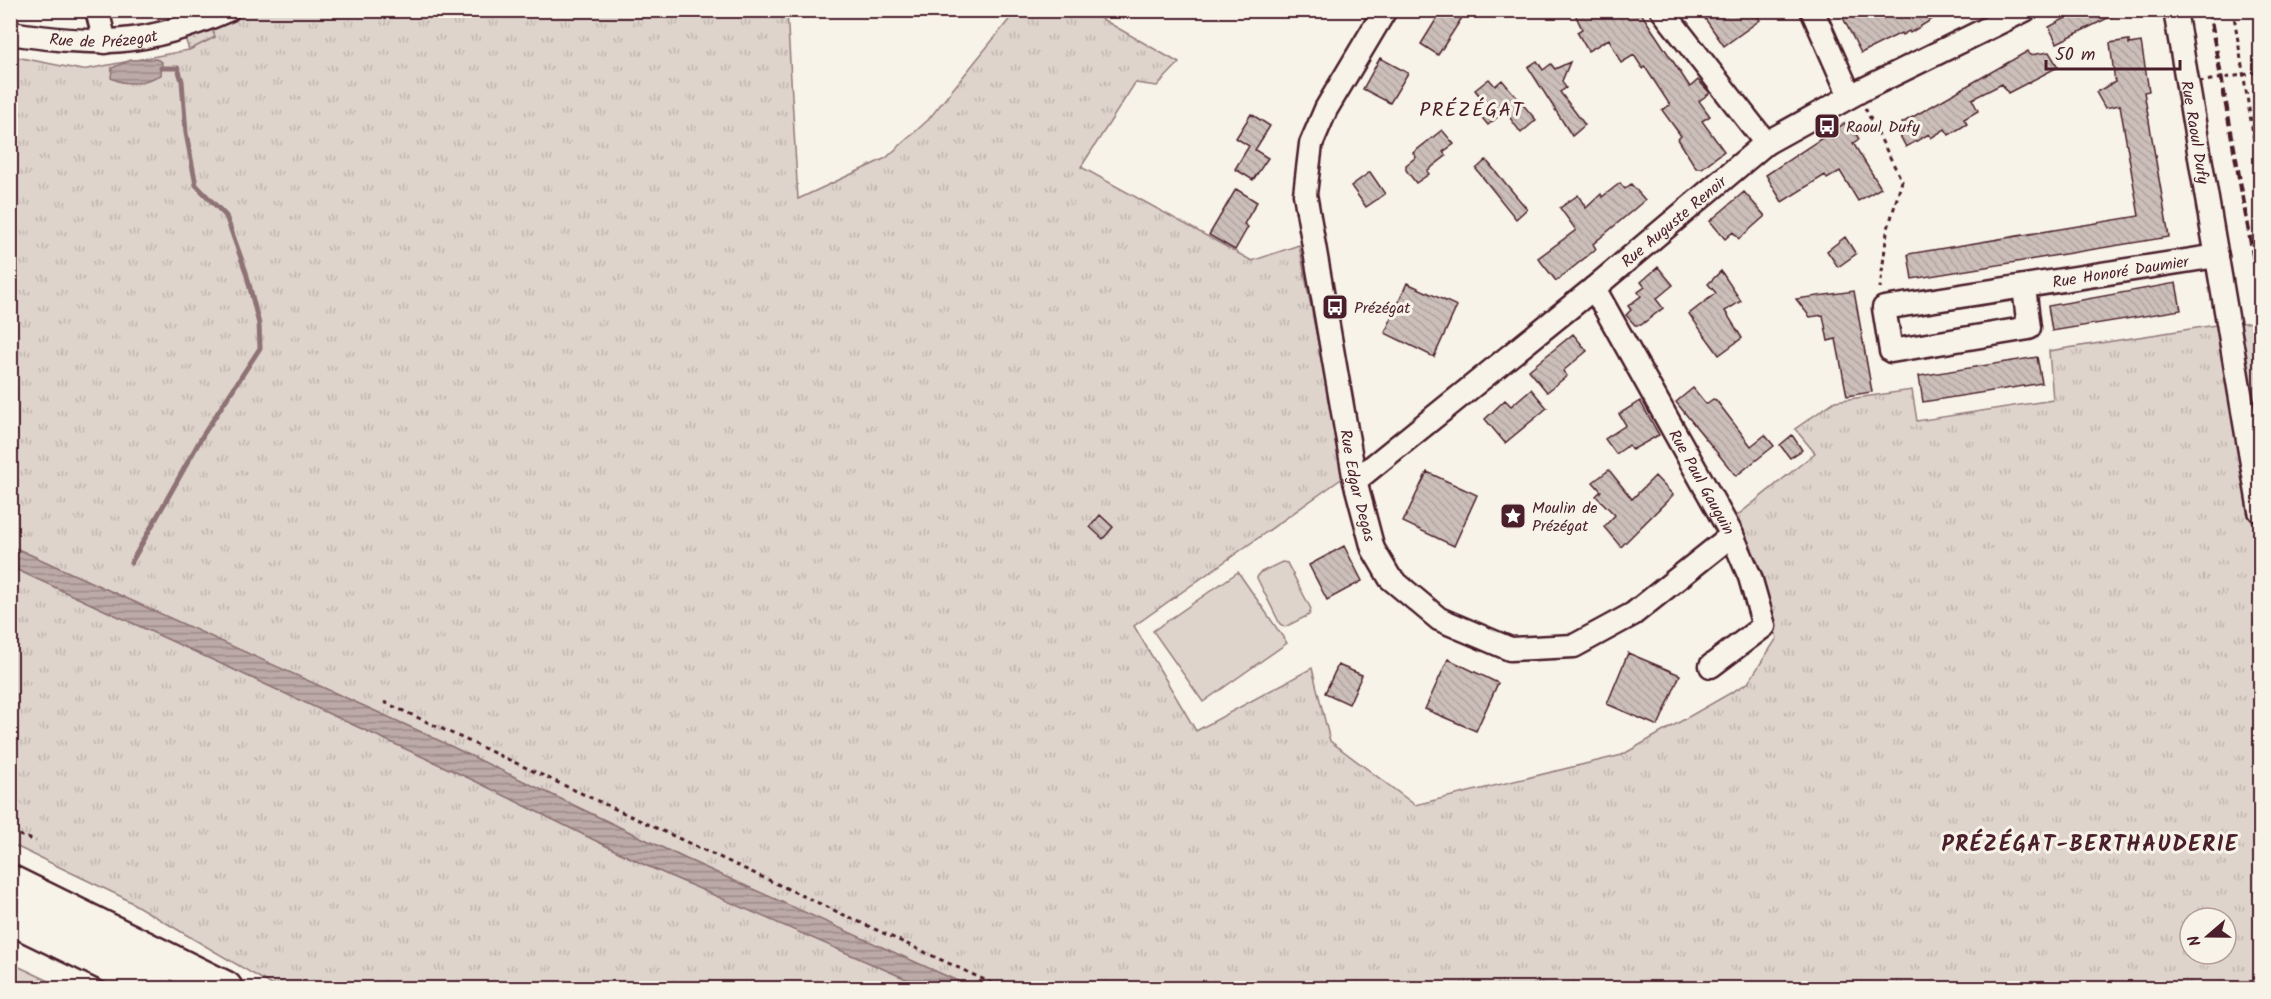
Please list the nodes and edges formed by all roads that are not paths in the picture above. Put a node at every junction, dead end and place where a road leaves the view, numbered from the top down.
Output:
1 (98, 10) edge
2 (228, 10) edge
3 (1385, 10) edge
4 (1662, 10) edge
5 (1812, 10) edge
6 (2025, 10) edge
7 (2175, 10) edge
8 (10, 33) edge
9 (105, 42) junction
10 (1855, 94) junction
11 (1766, 143) junction
12 (2217, 256) junction
13 (2024, 287) junction
14 (1594, 288) junction
15 (1354, 481) junction
16 (2260, 511) edge
17 (1732, 535) junction
18 (1712, 666) dead end
19 (10, 882) edge
20 (10, 917) edge
21 (156, 988) edge
22 (225, 988) edge

1 - 9 street
2 - 9 street, Rue de Prézegat
3 - 15 street, Rue Edgar Degas
4 - 11 street
5 - 10 street
6 - 10 street, Rue Auguste Renoir
7 - 12 street, Rue Raoul Dufy
8 - 9 street, Rue de Prézegat
10 - 11 street, Rue Auguste Renoir
11 - 14 street, Rue Auguste Renoir
12 - 13 street, Rue Honoré Daumier
12 - 16 street, Rue Raoul Dufy
13 - 13 street, Rue Honoré Daumier
14 - 15 street, Rue Auguste Renoir
14 - 17 street, Rue Paul Gauguin
15 - 17 street, Rue Edgar Degas
17 - 18 street, Rue Paul Gauguin
19 - 22 highway
20 - 21 highway

